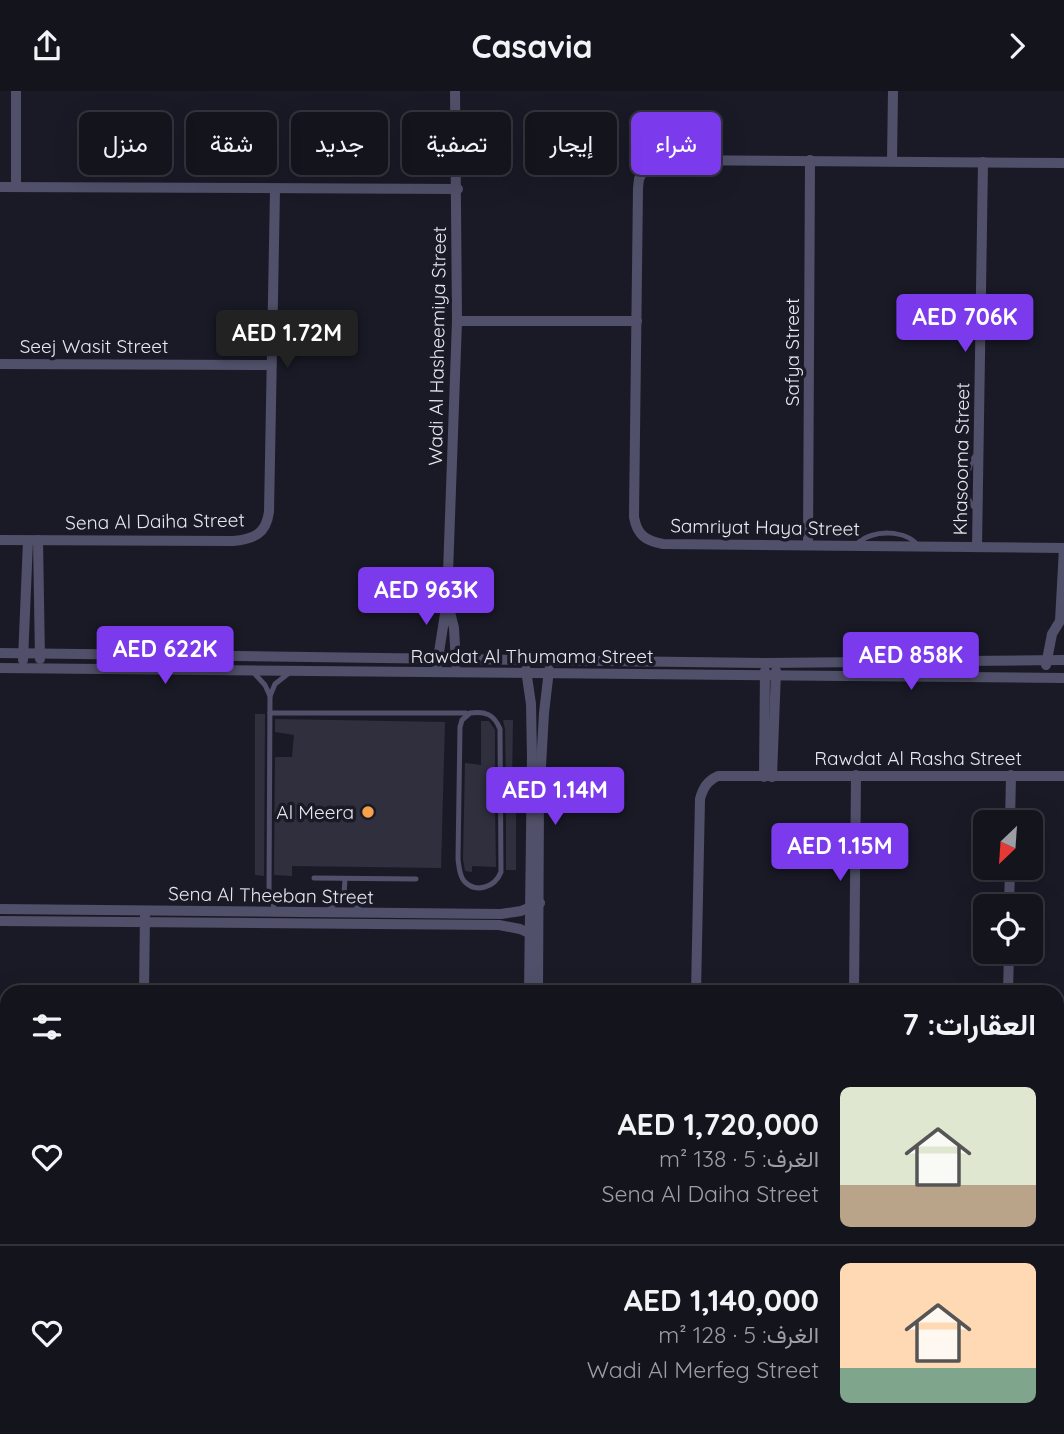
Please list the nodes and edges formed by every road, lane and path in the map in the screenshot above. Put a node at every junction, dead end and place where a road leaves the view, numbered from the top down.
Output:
1 (16, 91) edge
2 (456, 91) edge
3 (893, 91) edge
4 (810, 160) junction
5 (892, 161) junction
6 (983, 162) junction
7 (1064, 163) edge
8 (0, 187) edge
9 (16, 187) junction
10 (458, 189) junction
11 (275, 190) junction
12 (457, 321) junction
13 (637, 321) junction
14 (0, 364) edge
15 (271, 365) junction
16 (0, 540) edge
17 (33, 541) junction
18 (808, 545) junction
19 (977, 547) junction
20 (1064, 548) edge
21 (447, 601) junction
22 (1062, 622) edge
23 (0, 653) edge
24 (23, 653) junction
25 (40, 654) junction
26 (437, 659) junction
27 (456, 659) junction
28 (523, 660) junction
29 (1047, 660) junction
30 (1064, 660) edge
31 (551, 661) junction
32 (771, 662) junction
33 (0, 669) edge
34 (23, 669) junction
35 (40, 669) junction
36 (253, 672) junction
37 (436, 672) junction
38 (456, 672) junction
39 (289, 673) junction
40 (527, 674) junction
41 (549, 674) junction
42 (771, 676) junction
43 (1045, 678) junction
44 (1064, 678) edge
45 (270, 696) junction
46 (270, 713) junction
47 (470, 713) junction
48 (856, 775) junction
49 (1011, 775) junction
50 (1064, 776) edge
51 (768, 777) junction
52 (501, 801) junction
53 (535, 802) junction
54 (1010, 810) edge
55 (314, 878) dead end
56 (345, 879) junction
57 (416, 879) dead end
58 (269, 893) junction
59 (344, 894) junction
60 (535, 906) junction
61 (0, 909) edge
62 (258, 913) junction
63 (281, 913) junction
64 (325, 913) junction
65 (366, 914) junction
66 (145, 917) junction
67 (0, 921) edge
68 (534, 935) junction
69 (1009, 964) edge
70 (144, 985) edge
71 (530, 985) edge
72 (538, 985) edge
73 (696, 985) edge
74 (855, 985) edge
75 (1008, 985) edge

1 - 9 street
2 - 10 street, Wadi Al Hasheemiya Street
3 - 5 street
4 - 5 street, Samriyat Haya Street
4 - 13 street, Samriyat Haya Street
4 - 18 street, Safya Street
5 - 6 street, Samriyat Haya Street
6 - 7 street, Samriyat Haya Street
6 - 19 street, Khasooma Street
8 - 9 street
9 - 11 street
10 - 11 street
10 - 12 street, Wadi Al Hasheemiya Street
11 - 15 street, Sena Al Daiha Street
12 - 13 street
12 - 21 street, Wadi Al Hasheemiya Street
13 - 18 street, Samriyat Haya Street
14 - 15 street, Seej Wasit Street
15 - 17 street, Sena Al Daiha Street
16 - 17 street, Sena Al Daiha Street
17 - 24 street
17 - 25 street, Sena Al Daiha Street
18 - 19 street, Samriyat Haya Street
19 - 20 street, Samriyat Haya Street
20 - 22 street, Samriyat Haya Street
21 - 26 street, Wadi Al Hasheemiya Street
21 - 27 street, Wadi Al Hasheemiya Street
22 - 29 street, Samriyat Haya Street
23 - 24 street, Rawdat Al Thumama Street
24 - 25 street, Rawdat Al Thumama Street
24 - 34 street
25 - 26 street, Rawdat Al Thumama Street
25 - 35 street, Sena Al Daiha Street
26 - 27 street, Rawdat Al Thumama Street
26 - 37 street, Wadi Al Hasheemiya Street
27 - 28 street, Rawdat Al Thumama Street
27 - 38 street, Wadi Al Hasheemiya Street
28 - 31 street, Rawdat Al Thumama Street
28 - 40 street
29 - 30 street, Rawdat Al Thumama Street
29 - 32 street, Rawdat Al Thumama Street
29 - 43 street, Samriyat Haya Street
31 - 32 street, Rawdat Al Thumama Street
31 - 41 street
32 - 42 street
33 - 34 street, Rawdat Al Thumama Street
34 - 35 street, Rawdat Al Thumama Street
35 - 36 street, Rawdat Al Thumama Street
36 - 39 street, Rawdat Al Thumama Street
36 - 45 lane
37 - 38 street, Rawdat Al Thumama Street
37 - 39 street, Rawdat Al Thumama Street
38 - 40 street, Rawdat Al Thumama Street
39 - 45 lane
40 - 41 street, Rawdat Al Thumama Street
40 - 53 street
41 - 42 street, Rawdat Al Thumama Street
41 - 53 street
42 - 43 street, Rawdat Al Thumama Street
42 - 51 street
43 - 44 street, Rawdat Al Thumama Street
45 - 46 lane
46 - 47 lane
46 - 58 lane
47 - 52 lane
47 - 52 lane
48 - 49 street, Rawdat Al Rasha Street
48 - 51 street, Rawdat Al Rasha Street
48 - 74 street
49 - 50 street, Rawdat Al Rasha Street
49 - 54 street
51 - 73 street, Rawdat Al Rasha Street
52 - 53 lane
53 - 60 street
55 - 56 lane
56 - 57 lane
56 - 59 lane
58 - 62 lane
58 - 63 lane
59 - 64 lane
59 - 65 lane
60 - 65 street, Sena Al Theeban Street
60 - 68 street
61 - 66 street, Sena Al Theeban Street
62 - 63 street, Sena Al Theeban Street
62 - 66 street, Sena Al Theeban Street
63 - 64 street, Sena Al Theeban Street
64 - 65 street, Sena Al Theeban Street
66 - 67 street, Sena Al Theeban Street
66 - 68 street, Sena Al Theeban Street
66 - 70 street
68 - 71 street
68 - 72 street
69 - 75 street

